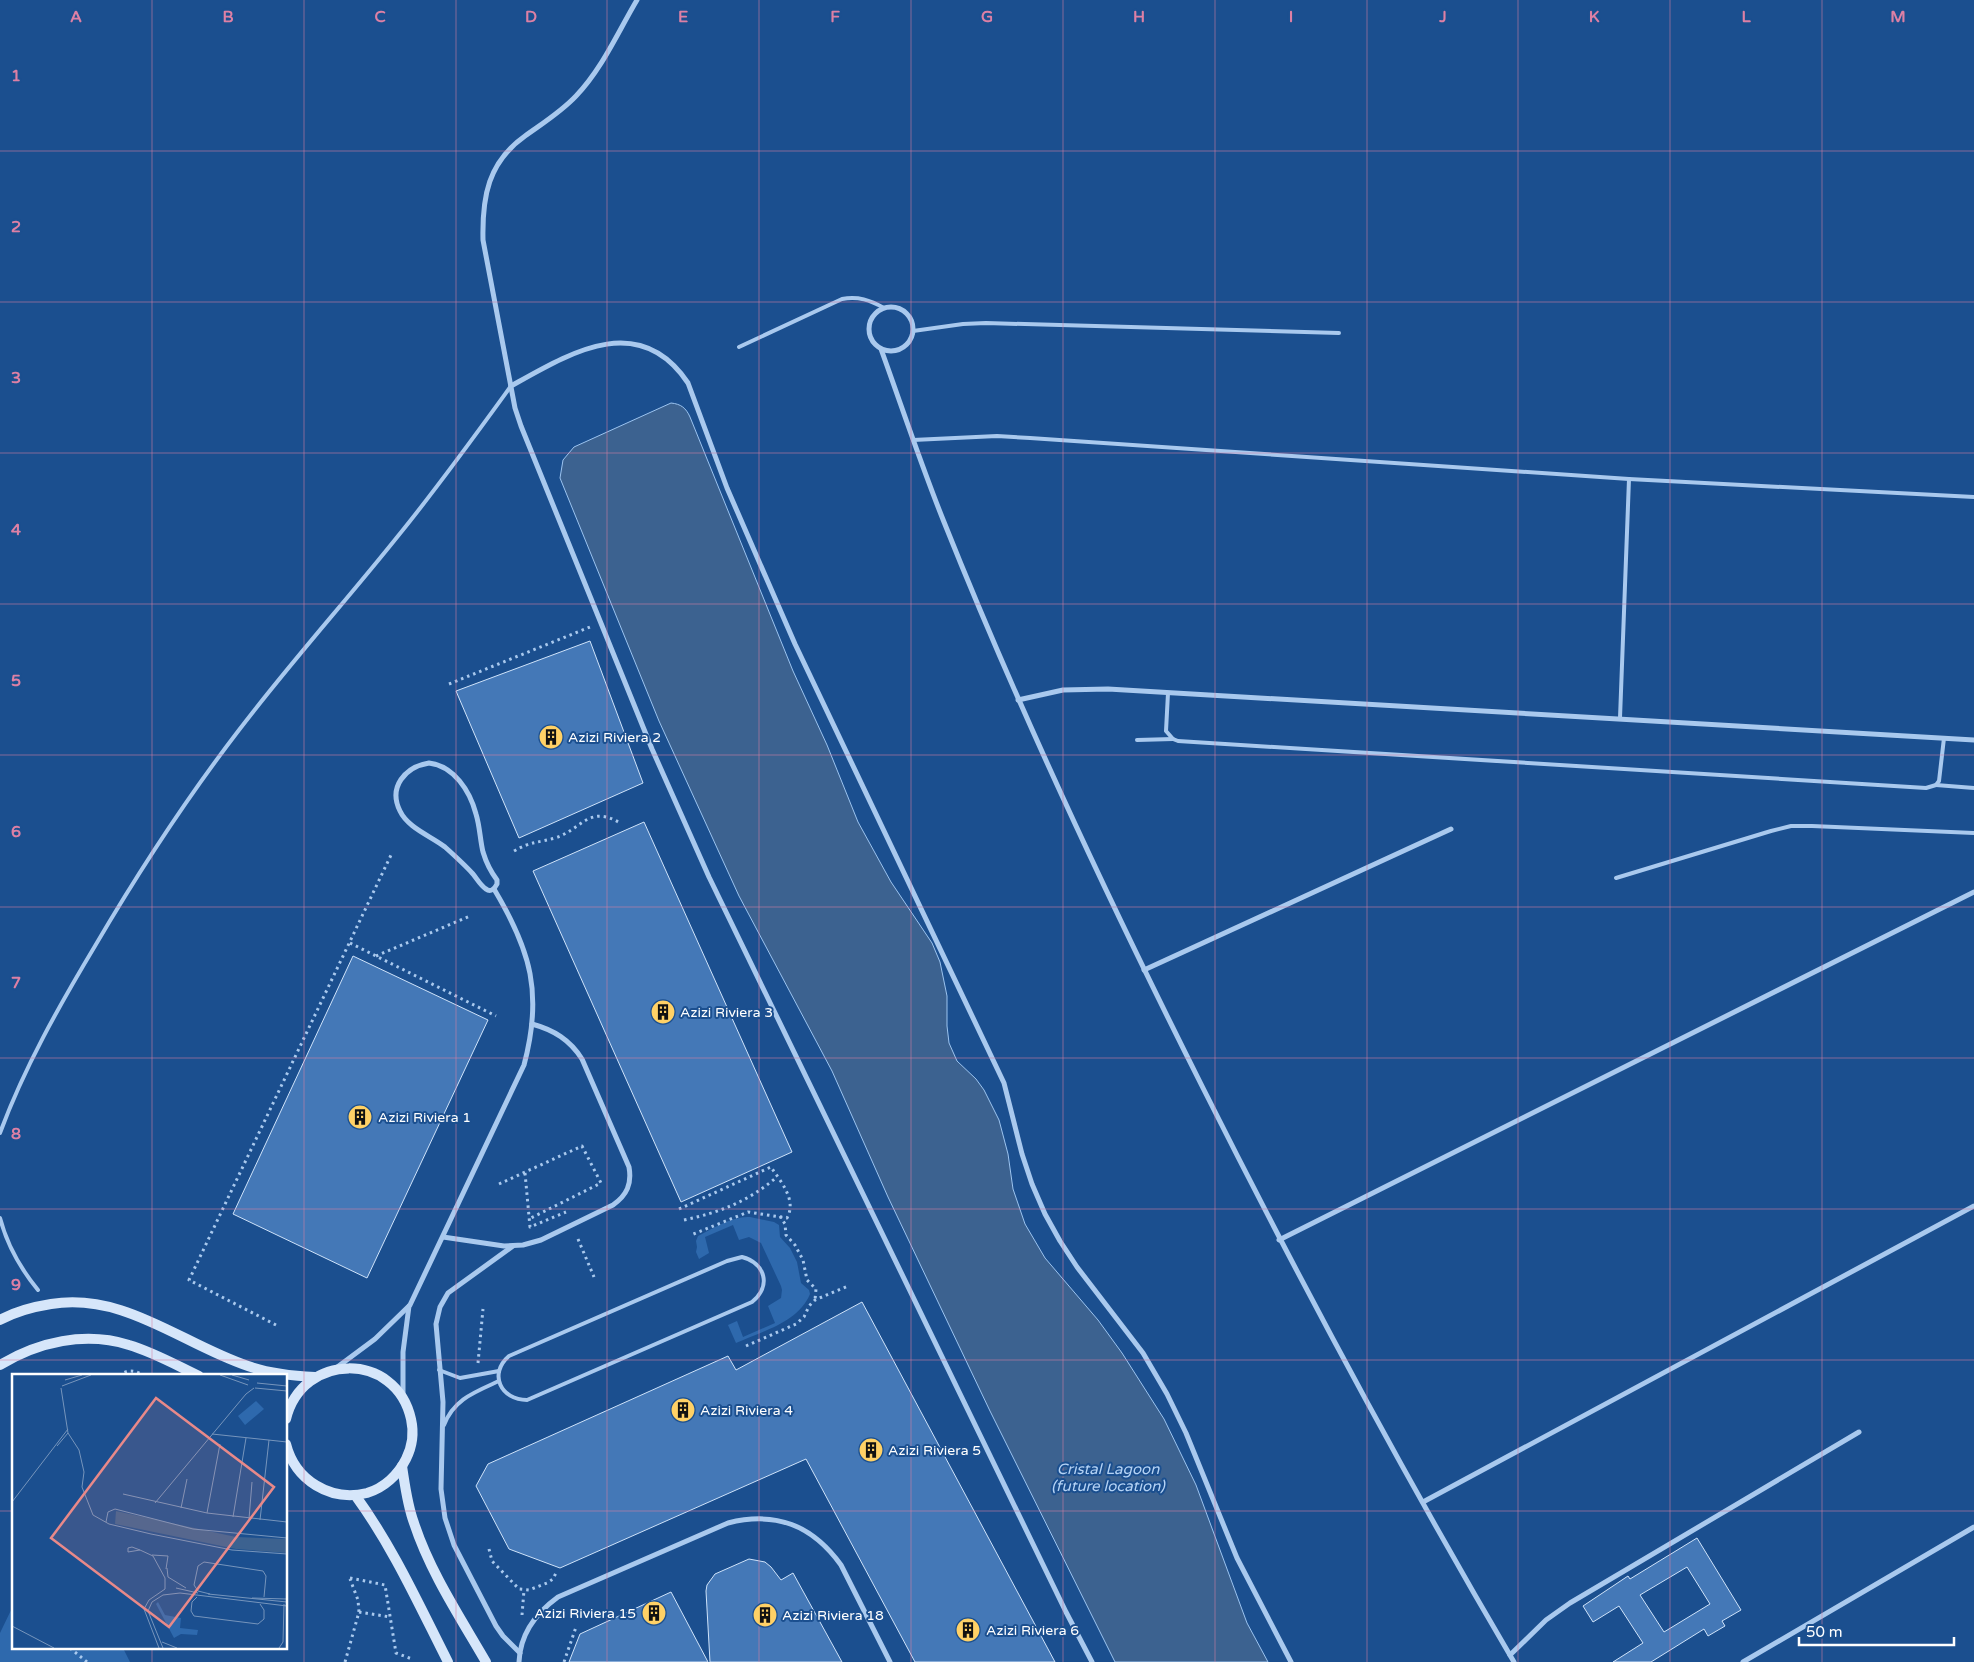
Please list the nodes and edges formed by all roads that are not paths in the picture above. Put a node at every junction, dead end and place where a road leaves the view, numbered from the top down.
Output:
1 (637, 0) edge
2 (884, 308) junction
3 (913, 331) junction
4 (1340, 333) dead end
5 (739, 347) dead end
6 (881, 350) junction
7 (511, 386) junction
8 (913, 440) junction
9 (1628, 479) junction
10 (1974, 497) edge
11 (1168, 693) junction
12 (1018, 700) junction
13 (1620, 718) junction
14 (1944, 738) junction
15 (1173, 739) junction
16 (1138, 740) dead end
17 (1974, 740) edge
18 (1936, 785) junction
19 (1974, 788) edge
20 (1451, 829) dead end
21 (1974, 833) edge
22 (1616, 878) dead end
23 (494, 889) junction
24 (1974, 892) edge
25 (1144, 970) junction
26 (532, 1024) junction
27 (0, 1133) edge
28 (1974, 1206) edge
29 (0, 1218) edge
30 (443, 1237) junction
31 (1280, 1240) junction
32 (514, 1246) junction
33 (38, 1290) dead end
34 (410, 1305) junction
35 (0, 1320) edge
36 (0, 1365) edge
37 (336, 1369) junction
38 (440, 1370) junction
39 (499, 1371) junction
40 (195, 1374) edge
41 (277, 1374) edge
42 (288, 1375) edge
43 (315, 1377) junction
44 (499, 1381) junction
45 (403, 1398) junction
46 (288, 1414) edge
47 (444, 1425) junction
48 (1859, 1432) dead end
49 (288, 1449) edge
50 (402, 1466) junction
51 (355, 1495) junction
52 (1423, 1502) junction
53 (1974, 1527) edge
54 (520, 1653) junction
55 (1510, 1654) junction
56 (448, 1662) edge
57 (486, 1662) edge
58 (519, 1662) edge
59 (890, 1662) edge
60 (1092, 1662) edge
61 (1291, 1662) edge
62 (1514, 1662) edge
63 (1744, 1662) edge

1 - 7 street
2 - 3 street
2 - 5 lane
2 - 6 street
3 - 4 lane
3 - 6 street
6 - 8 street
7 - 27 lane
7 - 60 street
7 - 61 street
8 - 9 lane
8 - 12 street
9 - 10 lane
9 - 13 lane
11 - 12 street
11 - 13 street
11 - 15 lane
12 - 25 street
13 - 14 street
14 - 17 street
14 - 18 lane
15 - 16 lane
15 - 18 lane
18 - 19 lane
20 - 25 street
21 - 22 lane
23 - 23 street
23 - 26 street
24 - 31 street
25 - 31 street
26 - 30 street
26 - 32 street
28 - 52 street
29 - 33 lane
30 - 32 street
30 - 34 street
31 - 52 street
32 - 38 street
34 - 37 street
34 - 45 street
35 - 41 street
36 - 40 street
37 - 43 street
37 - 45 street
38 - 39 lane
38 - 47 street
39 - 44 lane
39 - 44 lane
42 - 43 street
43 - 46 street
44 - 47 lane
45 - 50 street
47 - 54 street
48 - 55 street
49 - 51 street
50 - 51 street
50 - 57 street
51 - 56 street
52 - 55 street
53 - 63 street
54 - 58 street
54 - 59 street
55 - 62 street

